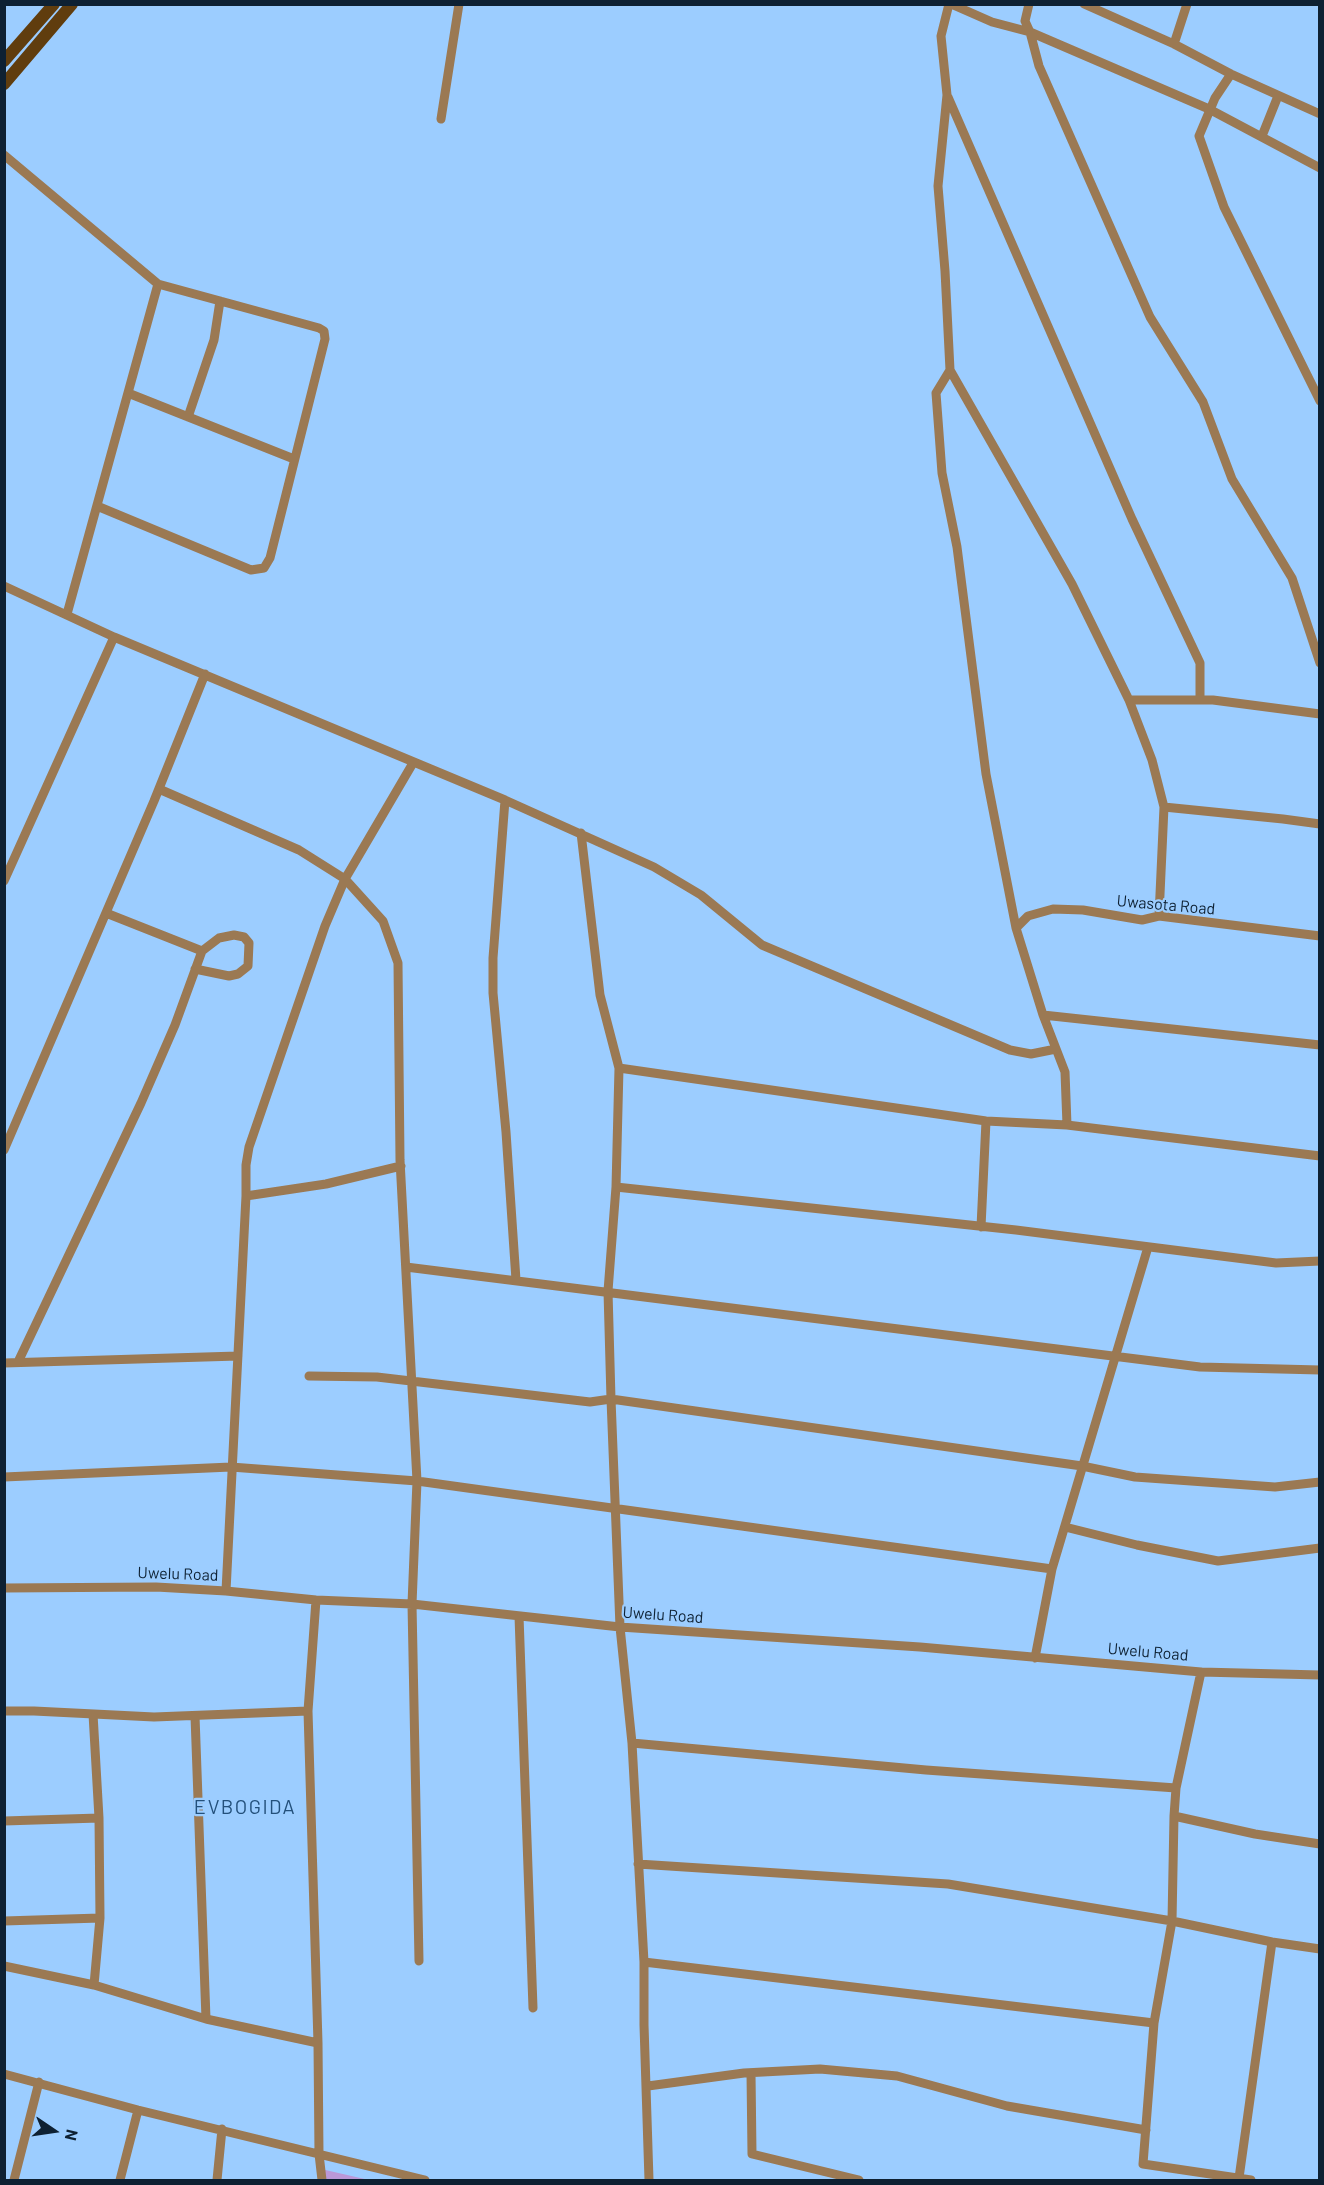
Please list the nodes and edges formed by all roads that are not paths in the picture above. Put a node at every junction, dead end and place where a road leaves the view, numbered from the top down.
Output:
1 (54, 4) edge
2 (72, 4) edge
3 (459, 4) edge
4 (950, 4) edge
5 (1029, 4) edge
6 (1084, 4) edge
7 (1187, 4) edge
8 (1030, 32) junction
9 (1174, 44) junction
10 (4, 61) edge
11 (1231, 74) junction
12 (4, 84) edge
13 (947, 95) junction
14 (1278, 96) junction
15 (1209, 110) junction
16 (1320, 114) edge
17 (441, 118) dead end
18 (1262, 136) junction
19 (4, 155) edge
20 (1320, 168) edge
21 (158, 284) junction
22 (220, 301) junction
23 (950, 370) junction
24 (128, 393) junction
25 (1320, 401) edge
26 (188, 417) junction
27 (294, 459) junction
28 (97, 506) junction
29 (6, 590) edge
30 (67, 614) junction
31 (114, 637) junction
32 (1320, 663) edge
33 (205, 675) junction
34 (1200, 699) junction
35 (1129, 700) junction
36 (1320, 714) edge
37 (412, 763) junction
38 (159, 789) junction
39 (506, 800) junction
40 (1164, 807) junction
41 (1320, 825) edge
42 (581, 834) junction
43 (345, 879) junction
44 (4, 881) edge
45 (106, 913) junction
46 (1159, 916) junction
47 (1016, 928) junction
48 (1320, 936) edge
49 (202, 951) junction
50 (195, 969) junction
51 (1043, 1015) junction
52 (1320, 1045) edge
53 (1056, 1049) junction
54 (619, 1068) junction
55 (986, 1121) junction
56 (1067, 1125) junction
57 (4, 1150) edge
58 (1320, 1156) edge
59 (401, 1166) junction
60 (616, 1187) junction
61 (246, 1196) junction
62 (981, 1227) junction
63 (1148, 1247) junction
64 (1320, 1261) edge
65 (406, 1267) junction
66 (516, 1280) junction
67 (608, 1291) junction
68 (238, 1356) junction
69 (1115, 1356) junction
70 (18, 1362) junction
71 (4, 1363) edge
72 (1320, 1370) edge
73 (309, 1376) dead end
74 (413, 1381) junction
75 (611, 1399) junction
76 (1082, 1466) junction
77 (231, 1467) junction
78 (4, 1477) edge
79 (417, 1481) junction
80 (1320, 1482) edge
81 (614, 1509) junction
82 (1065, 1527) junction
83 (1320, 1548) edge
84 (1052, 1569) junction
85 (4, 1588) edge
86 (226, 1591) junction
87 (316, 1600) junction
88 (412, 1604) junction
89 (519, 1616) junction
90 (620, 1627) junction
91 (1035, 1658) junction
92 (1201, 1672) junction
93 (1320, 1675) edge
94 (4, 1711) edge
95 (308, 1711) junction
96 (93, 1714) junction
97 (195, 1716) junction
98 (632, 1743) junction
99 (1176, 1788) junction
100 (1174, 1816) junction
101 (99, 1818) junction
102 (4, 1821) edge
103 (1320, 1844) edge
104 (638, 1864) junction
105 (100, 1918) junction
106 (4, 1921) edge
107 (1172, 1921) junction
108 (1272, 1942) junction
109 (1320, 1949) edge
110 (419, 1961) dead end
111 (644, 1962) junction
112 (4, 1966) edge
113 (94, 1985) junction
114 (533, 2008) dead end
115 (206, 2019) junction
116 (1154, 2023) junction
117 (318, 2043) junction
118 (751, 2073) junction
119 (4, 2074) edge
120 (39, 2082) junction
121 (648, 2086) junction
122 (138, 2109) junction
123 (222, 2129) junction
124 (1146, 2130) junction
125 (320, 2154) junction
126 (1239, 2178) junction
127 (14, 2181) edge
128 (120, 2181) edge
129 (217, 2181) edge
130 (322, 2181) edge
131 (425, 2181) edge
132 (650, 2181) edge
133 (860, 2181) edge
134 (1251, 2181) edge

1 - 10 main road
2 - 12 main road
3 - 17 street
4 - 8 street
4 - 13 street
5 - 8 street
6 - 9 street
7 - 9 street
8 - 15 street
8 - 32 street
9 - 11 street
11 - 14 street
11 - 15 street
13 - 23 street
13 - 34 street
14 - 16 street
14 - 18 street
15 - 18 street
15 - 25 street
18 - 20 street
19 - 21 street
21 - 22 street
21 - 24 street
22 - 26 street
22 - 27 street
23 - 35 street
23 - 47 street
24 - 26 street
24 - 28 street
26 - 27 street
27 - 28 street
28 - 30 street
29 - 30 street
30 - 31 street
31 - 33 street
31 - 44 street
33 - 37 street
33 - 38 street
34 - 35 street
34 - 36 street
35 - 40 street
37 - 39 street
37 - 43 street
38 - 43 street
38 - 45 street
39 - 42 street
39 - 66 street
40 - 41 street
40 - 46 street
42 - 53 street
42 - 54 street
43 - 59 street
43 - 61 street
45 - 49 street
45 - 57 street
46 - 47 street, Uwasota Road
46 - 48 street, Uwasota Road
47 - 51 street
49 - 50 street
49 - 50 street
50 - 70 street
51 - 52 street
51 - 53 street
53 - 56 street
54 - 55 street
54 - 60 street
55 - 56 street
55 - 62 street
56 - 58 street
59 - 61 street
59 - 65 street
60 - 62 street
60 - 67 street
61 - 68 street
62 - 63 street
63 - 64 street
63 - 69 street
65 - 66 street
65 - 74 street
66 - 67 street
67 - 69 street
67 - 75 street
68 - 70 street
68 - 77 street
69 - 72 street
69 - 76 street
70 - 71 street
73 - 74 street
74 - 75 street
74 - 79 street
75 - 76 street
75 - 81 street
76 - 80 street
76 - 82 street
77 - 78 street
77 - 79 street
77 - 86 street
79 - 81 street
79 - 88 street
81 - 84 street
81 - 90 street
82 - 83 street
82 - 84 street
84 - 91 street
85 - 86 street, Uwelu Road
86 - 87 street, Uwelu Road
87 - 88 street, Uwelu Road
87 - 95 street
88 - 89 street, Uwelu Road
88 - 110 street
89 - 90 street, Uwelu Road
89 - 114 street
90 - 91 street, Uwelu Road
90 - 98 street
91 - 92 street, Uwelu Road
92 - 93 street, Uwelu Road
92 - 99 street
94 - 96 street
95 - 97 street
95 - 117 street
96 - 97 street
96 - 101 street
97 - 115 street
98 - 99 street
98 - 104 street
99 - 100 street
100 - 103 street
100 - 107 street
101 - 102 street
101 - 105 street
104 - 107 street
104 - 111 street
105 - 106 street
105 - 113 street
107 - 108 street
107 - 116 street
108 - 109 street
108 - 126 street
111 - 116 street
111 - 121 street
112 - 113 street
113 - 115 street
115 - 117 street
116 - 124 street
117 - 125 street
118 - 121 street
118 - 124 street
118 - 133 street
119 - 120 street
120 - 122 street
120 - 127 street
121 - 132 street
122 - 123 street
122 - 128 street
123 - 125 street
123 - 129 street
124 - 126 street
125 - 130 street
125 - 131 street
126 - 134 street

